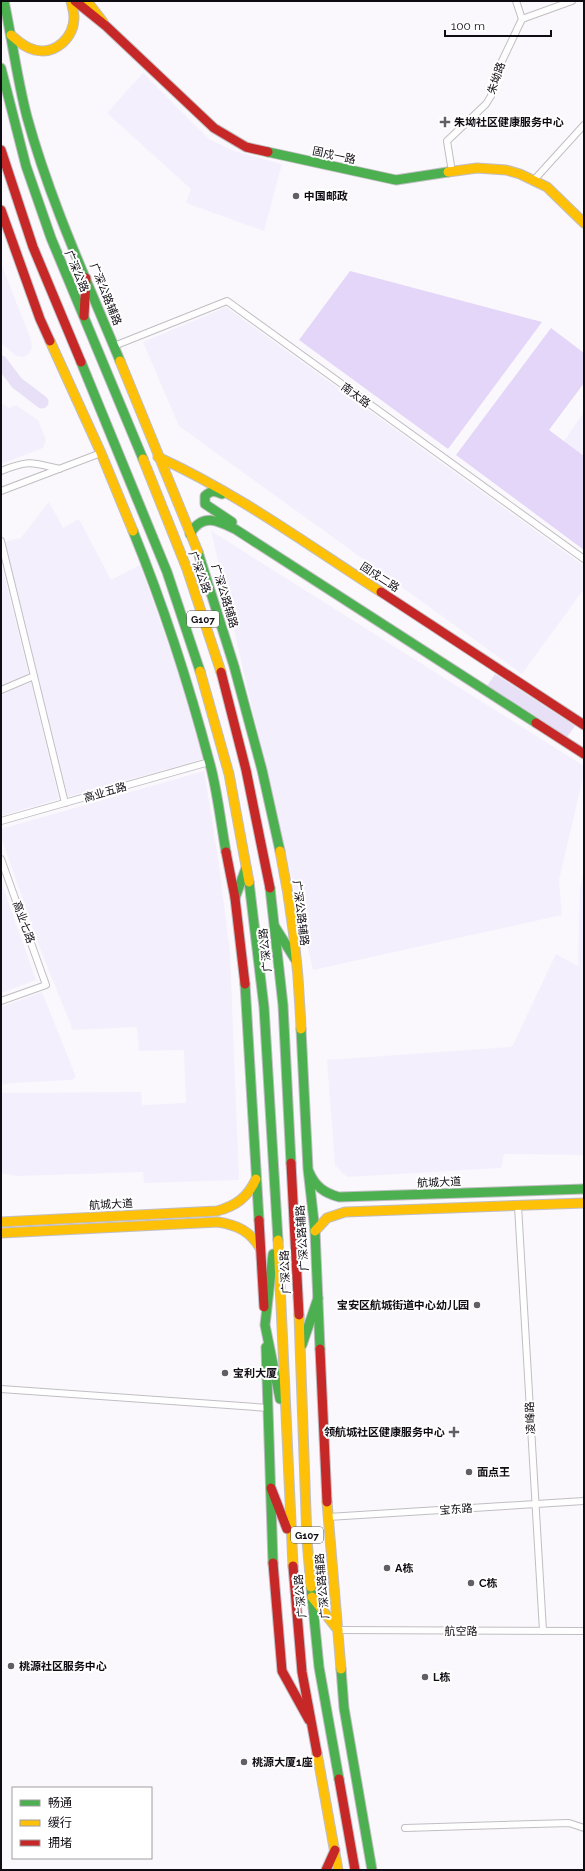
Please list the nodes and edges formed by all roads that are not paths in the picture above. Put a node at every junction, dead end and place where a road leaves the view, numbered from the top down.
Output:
1 (4, 1) edge
2 (71, 1) edge
3 (74, 1) edge
4 (87, 1) edge
5 (516, 1) edge
6 (572, 1) edge
7 (522, 19) junction
8 (106, 26) junction
9 (10, 34) junction
10 (1, 68) edge
11 (584, 125) edge
12 (1, 150) edge
13 (452, 172) junction
14 (534, 180) junction
15 (1, 210) edge
16 (584, 223) edge
17 (86, 278) junction
18 (84, 318) junction
19 (114, 346) junction
20 (101, 453) junction
21 (158, 457) junction
22 (59, 469) junction
23 (1, 471) edge
24 (1, 491) edge
25 (279, 526) junction
26 (190, 534) junction
27 (1, 541) edge
28 (266, 548) junction
29 (584, 559) edge
30 (34, 676) junction
31 (1, 690) edge
32 (584, 725) edge
33 (584, 754) edge
34 (209, 762) junction
35 (65, 803) junction
36 (1, 821) edge
37 (1, 859) edge
38 (246, 867) junction
39 (235, 898) junction
40 (274, 925) junction
41 (295, 959) junction
42 (1, 1001) edge
43 (308, 1169) junction
44 (256, 1179) junction
45 (584, 1189) edge
46 (393, 1195) junction
47 (584, 1203) edge
48 (518, 1206) junction
49 (394, 1211) junction
50 (1, 1221) edge
51 (276, 1224) junction
52 (315, 1231) junction
53 (12, 1232) junction
54 (1, 1233) edge
55 (1, 1236) edge
56 (260, 1248) junction
57 (318, 1298) junction
58 (265, 1325) junction
59 (300, 1351) junction
60 (1, 1389) edge
61 (269, 1408) junction
62 (286, 1432) junction
63 (271, 1488) junction
64 (584, 1501) edge
65 (535, 1504) junction
66 (328, 1517) junction
67 (290, 1538) junction
68 (312, 1597) junction
69 (338, 1630) junction
70 (542, 1631) junction
71 (584, 1631) edge
72 (312, 1725) junction
73 (405, 1828) dead end
74 (584, 1828) edge
75 (335, 1849) junction
76 (326, 1870) edge
77 (338, 1870) edge
78 (354, 1870) edge
79 (372, 1870) edge

1 - 9 main road, 广深公路辅路
2 - 9 main road
3 - 8 main road, 固戍一路
4 - 8 main road, 固戍一路
5 - 7 street
6 - 7 street
7 - 13 street, 朱坳路
8 - 13 main road, 固戍一路
9 - 17 main road, 广深公路辅路
10 - 18 main road, 广深公路 / G107
11 - 14 street
12 - 38 main road, 广深公路 / G107
13 - 14 main road, 固戍一路
14 - 16 main road, 固戍一路
15 - 20 main road
17 - 18 main road
17 - 19 main road, 广深公路辅路
18 - 40 main road, 广深公路 / G107
19 - 21 main road, 广深公路辅路
19 - 29 street, 南太路
20 - 22 street
20 - 34 main road
21 - 25 main road, 固戍二路
21 - 26 main road, 广深公路辅路
22 - 23 street
22 - 24 street
25 - 28 main road
25 - 32 main road, 固戍二路
26 - 28 main road
26 - 41 main road, 广深公路辅路
27 - 30 street
28 - 33 main road
30 - 31 street
30 - 35 street
34 - 35 street, 高业五路
34 - 39 main road
35 - 36 street, 高业五路
37 - 42 street, 高业七路
38 - 39 main road
38 - 51 main road, 广深公路 / G107
39 - 44 main road
40 - 41 main road
40 - 59 main road, 广深公路 / G107
41 - 43 main road, 广深公路辅路
43 - 46 main road, 航城大道
43 - 52 main road, 广深公路辅路
44 - 50 main road, 航城大道
44 - 56 main road
45 - 46 main road, 航城大道
46 - 49 main road
47 - 48 main road
48 - 49 main road
48 - 65 street, 凌峰路
49 - 52 main road
51 - 58 main road
51 - 62 main road, 广深公路 / G107
52 - 57 main road, 广深公路辅路
53 - 54 main road
53 - 55 main road
53 - 56 main road
56 - 58 main road
57 - 59 main road
57 - 66 main road, 广深公路辅路
58 - 61 main road
58 - 62 main road
59 - 68 main road, 广深公路 / G107
60 - 61 street
61 - 63 main road
62 - 67 main road, 广深公路 / G107
63 - 67 main road
63 - 72 main road
64 - 65 street, 宝东路
65 - 66 street, 宝东路
65 - 70 street, 凌峰路
66 - 69 main road, 广深公路辅路
67 - 72 main road, 广深公路 / G107
68 - 69 main road
68 - 78 main road, 广深公路 / G107
69 - 70 street, 航空路
69 - 79 main road, 广深公路辅路
70 - 71 street, 航空路
72 - 75 main road, 广深公路 / G107
73 - 74 street
75 - 76 main road
75 - 77 main road, 广深公路 / G107

